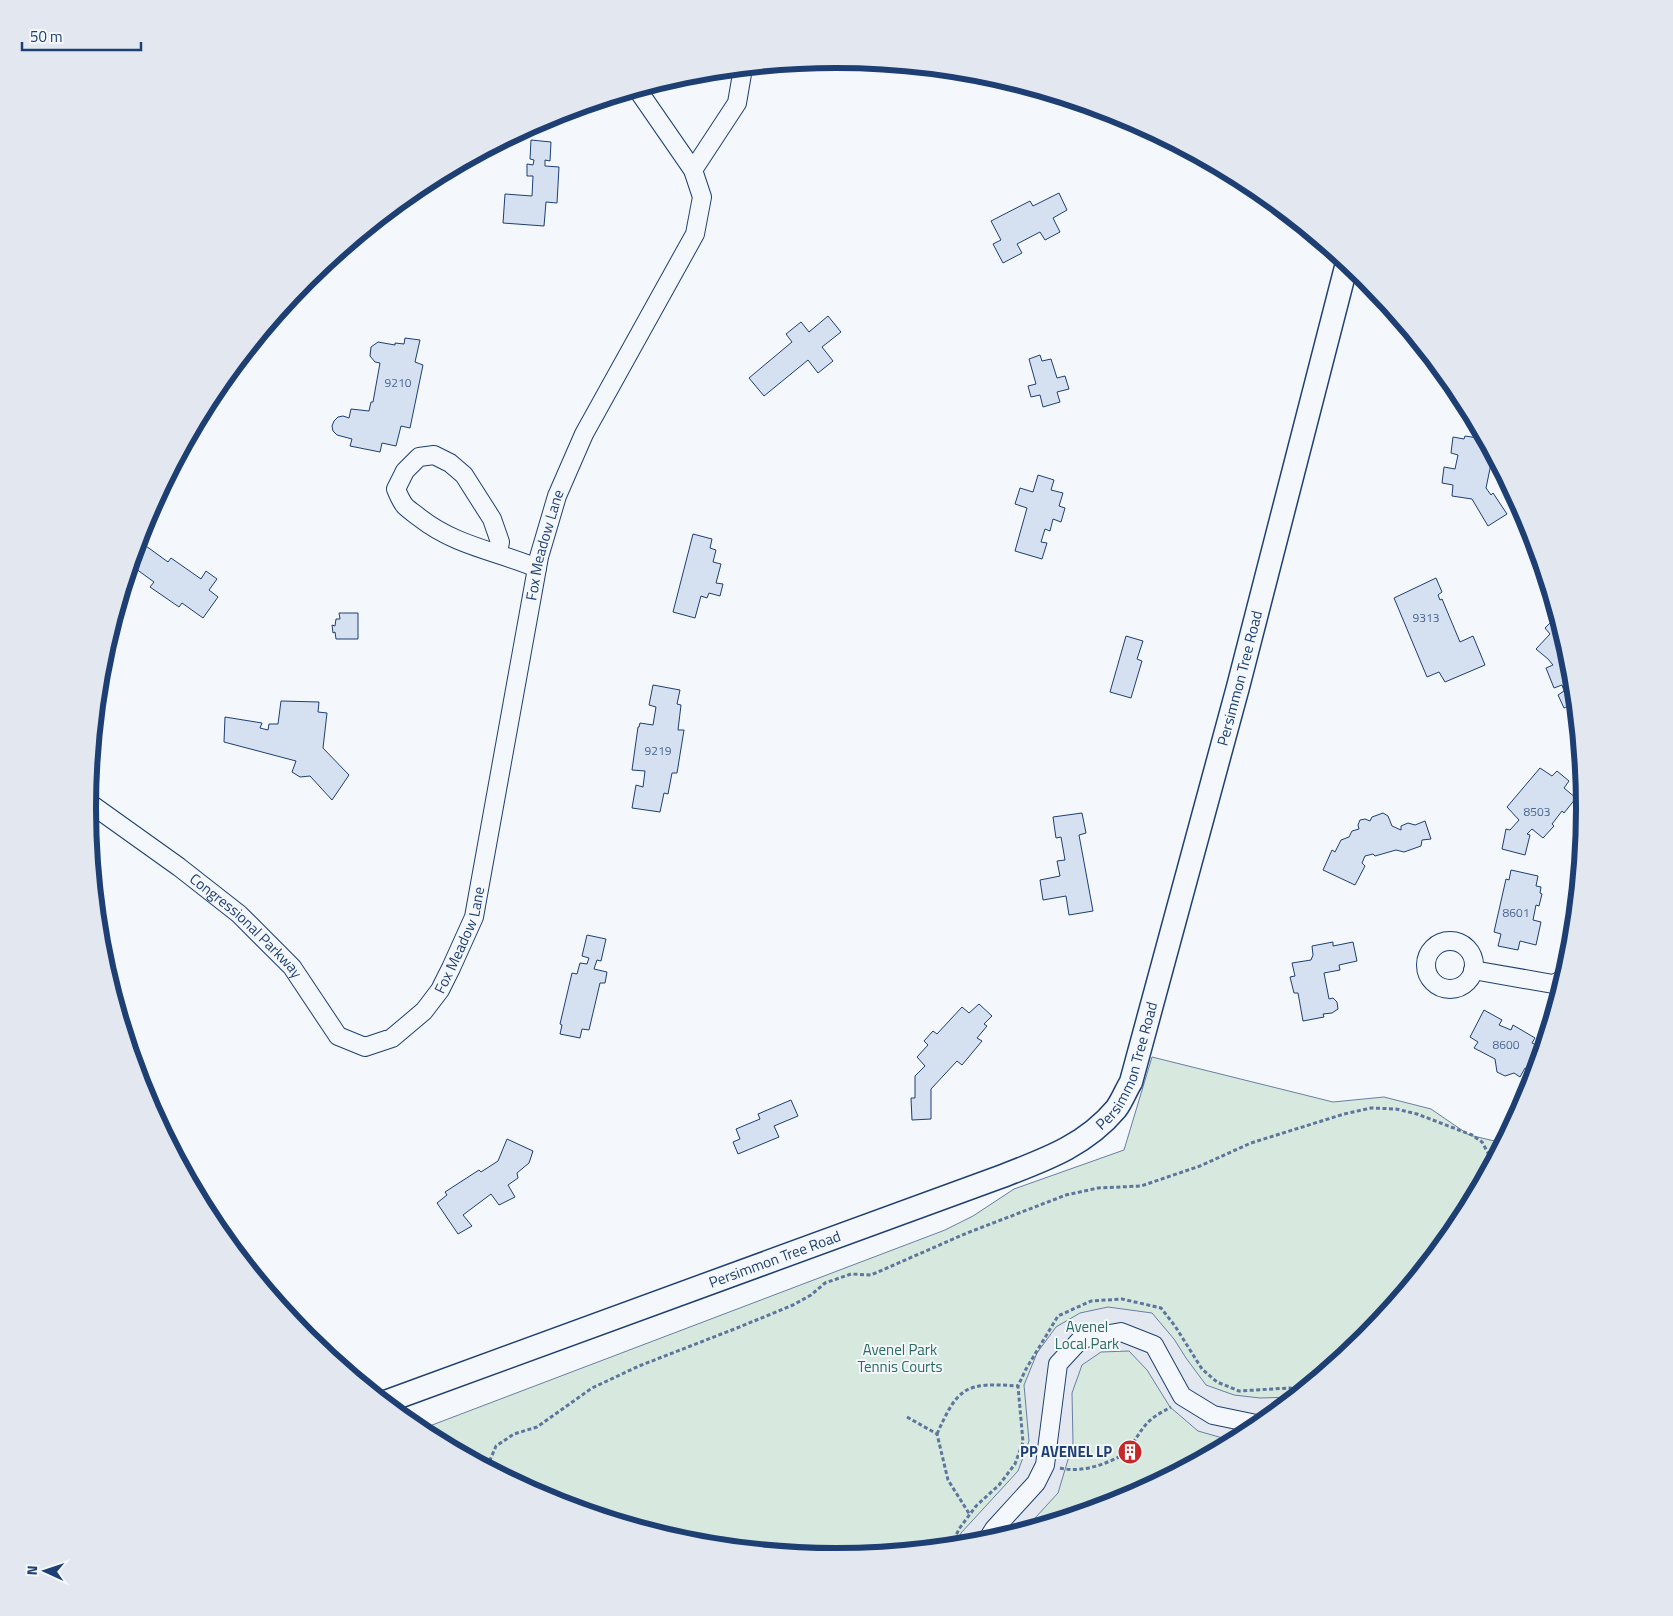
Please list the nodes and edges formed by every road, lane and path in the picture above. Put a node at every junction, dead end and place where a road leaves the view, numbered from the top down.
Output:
1 (742, 74) edge
2 (640, 94) edge
3 (693, 170) junction
4 (1345, 270) edge
5 (498, 553) junction
6 (537, 568) junction
7 (96, 808) edge
8 (1473, 970) dead end
9 (1556, 983) edge
10 (392, 1038) joint
11 (1490, 1156) edge
12 (1018, 1386) junction
13 (1294, 1389) edge
14 (1182, 1396) junction
15 (392, 1399) edge
16 (907, 1417) dead end
17 (1250, 1423) edge
18 (936, 1434) junction
19 (1133, 1443) junction
20 (1121, 1456) junction
21 (489, 1461) edge
22 (1045, 1465) junction
23 (970, 1515) junction
24 (993, 1531) edge
25 (953, 1539) edge

1 - 3 street
2 - 3 street, Fox Meadow Lane
3 - 6 street, Fox Meadow Lane
4 - 15 main road, Persimmon Tree Road
5 - 5 street
5 - 6 street
6 - 10 street, Fox Meadow Lane
7 - 10 street, Congressional Parkway
8 - 9 street
11 - 21 path
12 - 13 path
12 - 18 path
12 - 23 path
14 - 17 street
14 - 19 path
14 - 22 street
16 - 18 path
18 - 23 path
19 - 20 path
19 - 20 path
20 - 22 path
22 - 24 street
23 - 25 path

